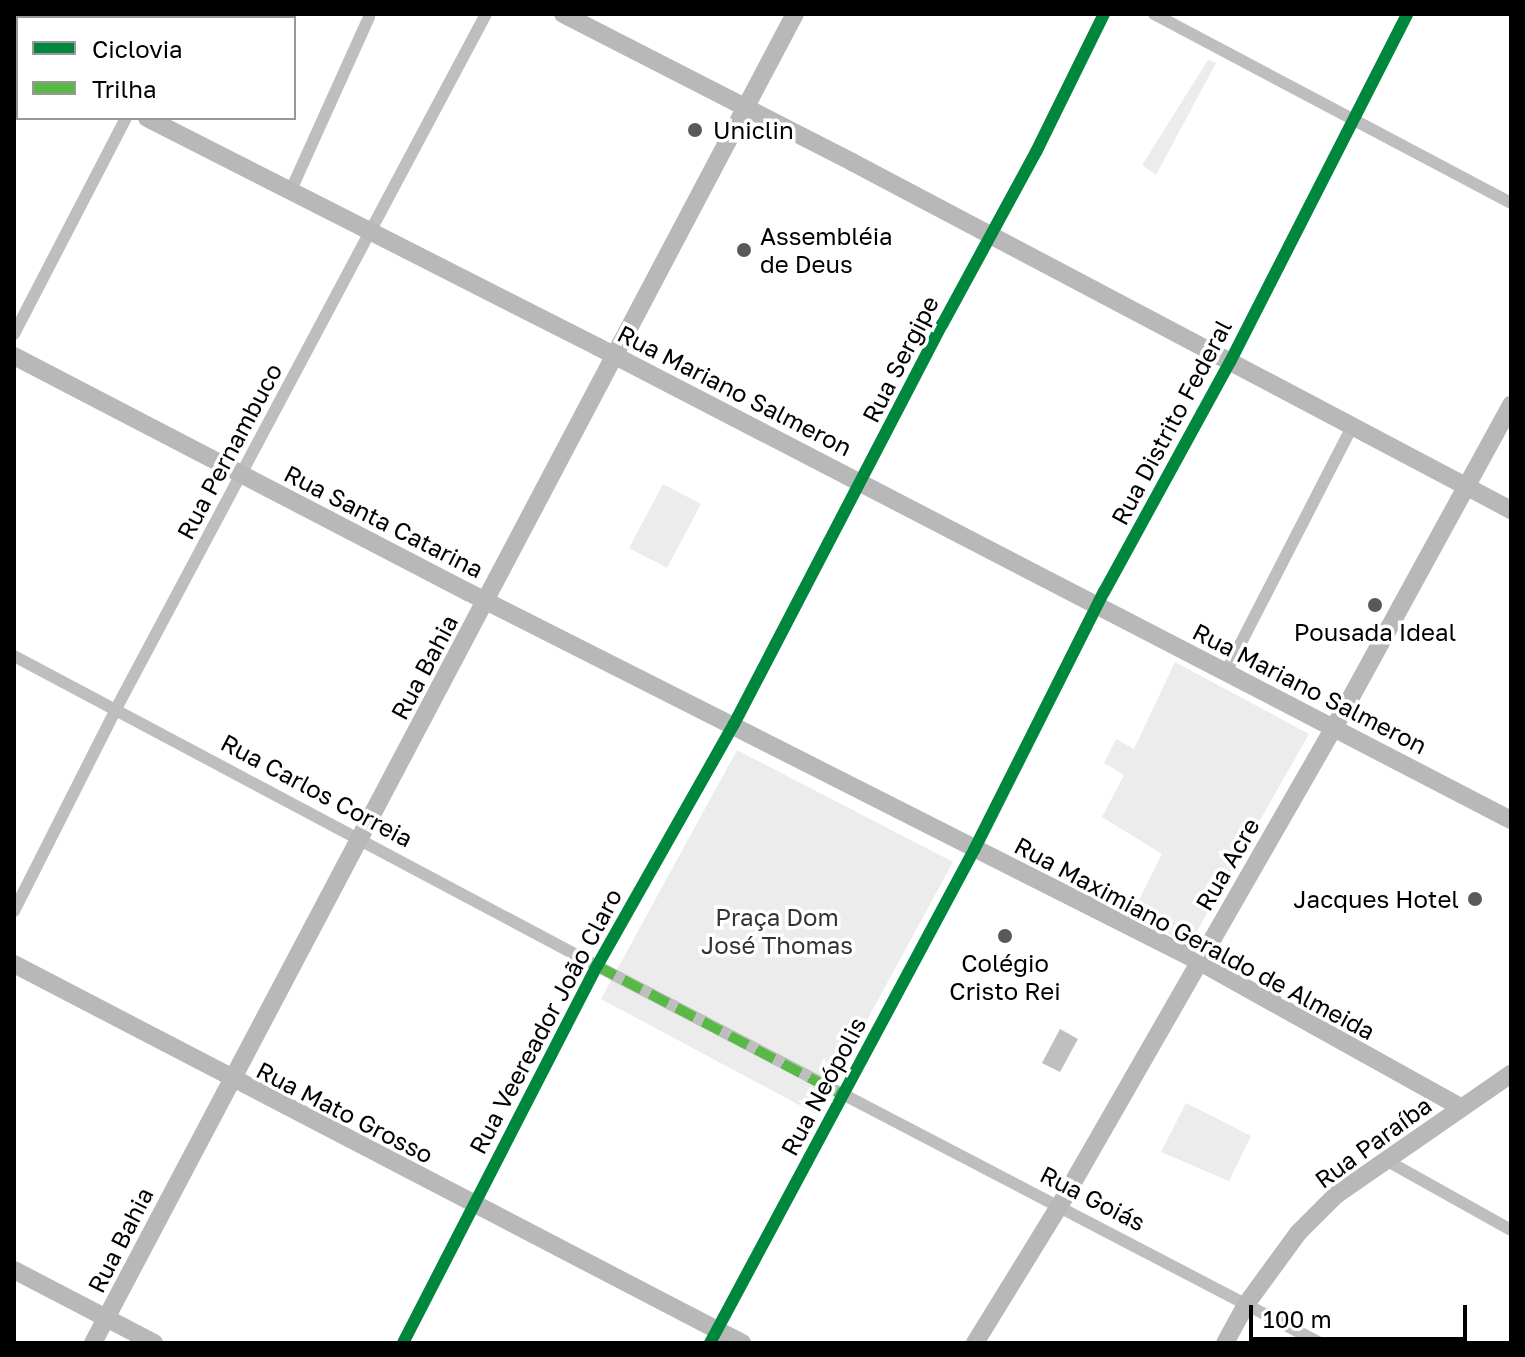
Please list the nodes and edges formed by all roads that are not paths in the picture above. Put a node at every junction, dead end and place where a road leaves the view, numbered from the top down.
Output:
1 (486, 14) edge
2 (563, 14) edge
3 (795, 14) edge
4 (1104, 14) edge
5 (1154, 14) edge
6 (1407, 14) edge
7 (369, 17) dead end
8 (746, 108) junction
9 (1352, 119) junction
10 (125, 120) edge
11 (151, 120) edge
12 (291, 190) junction
13 (1511, 203) edge
14 (372, 232) junction
15 (991, 236) junction
16 (14, 334) edge
17 (613, 355) junction
18 (14, 356) edge
19 (1230, 362) junction
20 (1511, 405) edge
21 (1352, 427) junction
22 (242, 476) junction
23 (861, 482) junction
24 (1466, 488) junction
25 (1511, 510) edge
26 (487, 601) junction
27 (1098, 605) junction
28 (14, 656) edge
29 (1226, 672) junction
30 (117, 707) junction
31 (734, 724) junction
32 (1334, 727) junction
33 (1511, 820) edge
34 (359, 838) junction
35 (974, 850) junction
36 (14, 911) edge
37 (1198, 961) junction
38 (14, 964) edge
39 (597, 966) junction
40 (1511, 1074) edge
41 (232, 1081) junction
42 (843, 1095) junction
43 (1462, 1108) junction
44 (1384, 1159) junction
45 (472, 1203) junction
46 (1060, 1205) junction
47 (1511, 1230) edge
48 (14, 1270) edge
49 (1247, 1303) junction
50 (107, 1319) junction
51 (714, 1337) edge
52 (93, 1343) edge
53 (154, 1343) edge
54 (403, 1343) edge
55 (742, 1343) edge
56 (975, 1343) edge
57 (1225, 1343) edge
58 (1320, 1343) edge

1 - 14 street, Rua Pernambuco
2 - 8 main road
3 - 8 main road, Rua Bahia
4 - 15 street, Rua Sergipe
5 - 9 street
6 - 9 street, Rua Distrito Federal
7 - 12 street
8 - 15 main road
8 - 17 main road, Rua Bahia
9 - 13 street
9 - 19 street, Rua Distrito Federal
10 - 16 street
11 - 12 main road, Rua Mariano Salmeron
12 - 14 main road, Rua Mariano Salmeron
14 - 17 main road, Rua Mariano Salmeron
14 - 22 street, Rua Pernambuco
15 - 19 main road
15 - 23 street, Rua Sergipe
17 - 23 main road, Rua Mariano Salmeron
17 - 26 main road, Rua Bahia
18 - 22 main road, Rua Santa Catarina
19 - 21 main road
19 - 27 street, Rua Distrito Federal
20 - 24 main road, Rua Acre
21 - 24 main road
21 - 29 street
22 - 26 main road, Rua Santa Catarina
22 - 30 street, Rua Pernambuco
23 - 27 main road, Rua Mariano Salmeron
23 - 31 street, Rua Sergipe
24 - 25 main road
24 - 32 main road, Rua Acre
26 - 31 main road, Rua Santa Catarina
26 - 34 main road, Rua Bahia
27 - 29 main road, Rua Mariano Salmeron
27 - 35 street, Rua Distrito Federal
28 - 30 street, Rua Carlos Correia
29 - 32 main road, Rua Mariano Salmeron
30 - 34 street, Rua Carlos Correia
30 - 36 street, Rua Pernambuco
31 - 35 main road, Rua Maximiano Geraldo de Almeida
31 - 39 street, Rua Veereador João Claro
32 - 33 main road, Rua Mariano Salmeron
32 - 37 main road, Rua Acre
34 - 39 street, Rua Carlos Correia
34 - 41 main road, Rua Bahia
35 - 37 main road, Rua Maximiano Geraldo de Almeida
35 - 42 street, Rua Neópolis
37 - 43 main road, Rua Maximiano Geraldo de Almeida
37 - 46 main road, Rua Acre
38 - 41 main road, Rua Mato Grosso
39 - 42 street, Rua Carlos Correia
39 - 45 street, Rua Veereador João Claro
40 - 43 main road, Rua Paraíba
41 - 45 main road, Rua Mato Grosso
41 - 50 main road, Rua Bahia
42 - 46 street, Rua Goiás
42 - 51 street, Rua Neópolis
43 - 44 main road, Rua Paraíba
44 - 47 street
44 - 49 main road, Rua Paraíba
45 - 51 main road, Rua Mato Grosso
45 - 54 street, Rua Veereador João Claro
46 - 49 street, Rua Goiás
46 - 56 main road, Rua Acre
48 - 50 main road
49 - 57 main road, Rua Paraíba
49 - 58 street, Rua Goiás
50 - 52 main road, Rua Bahia
50 - 53 main road
51 - 55 main road, Rua Mato Grosso

